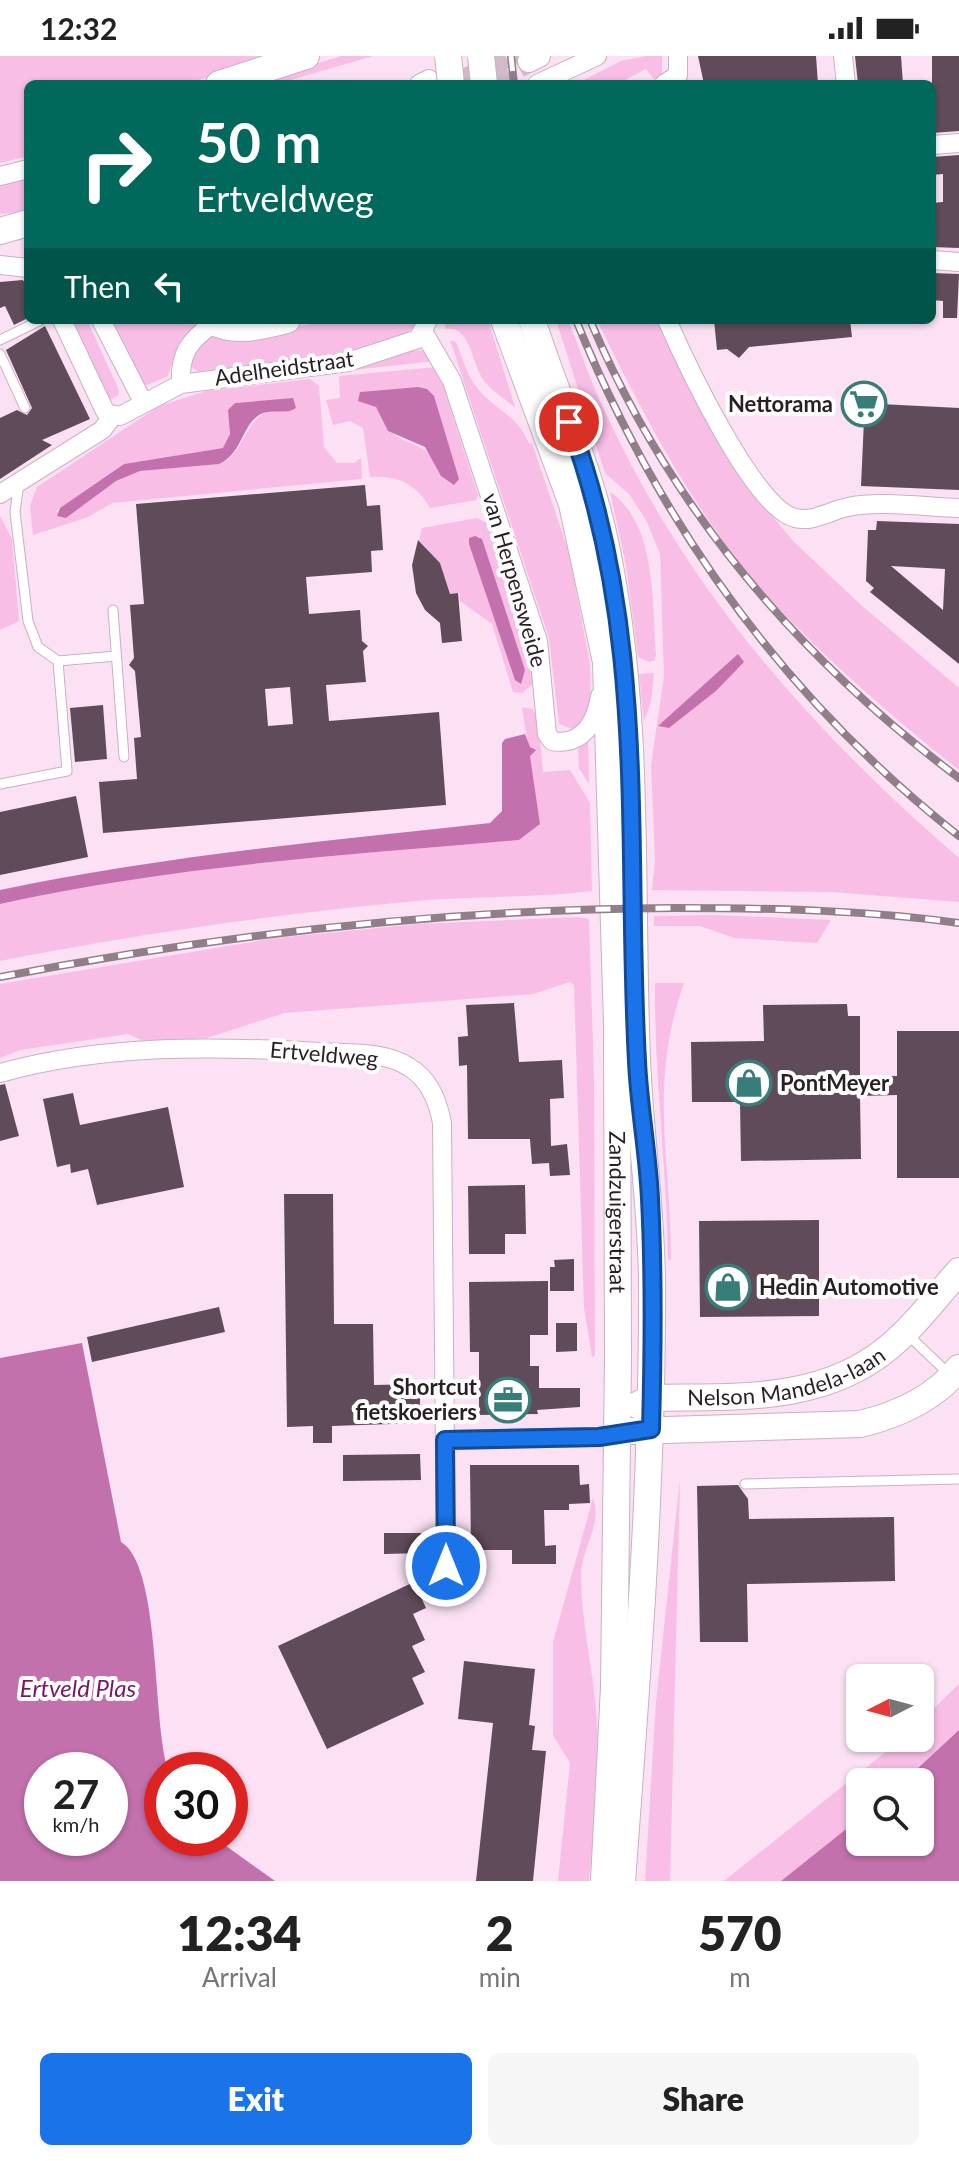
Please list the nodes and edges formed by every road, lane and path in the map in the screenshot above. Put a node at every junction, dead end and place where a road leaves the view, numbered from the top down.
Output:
1 (306, 56) edge
2 (448, 56) edge
3 (481, 56) edge
4 (597, 56) edge
5 (678, 56) edge
6 (843, 56) edge
7 (231, 80) edge
8 (434, 80) edge
9 (484, 80) edge
10 (546, 80) edge
11 (670, 80) edge
12 (846, 80) edge
13 (959, 143) edge
14 (936, 145) edge
15 (24, 170) edge
16 (0, 176) edge
17 (936, 260) edge
18 (959, 262) edge
19 (0, 265) edge
20 (24, 268) edge
21 (33, 324) edge
22 (64, 324) edge
23 (103, 324) edge
24 (210, 324) edge
25 (222, 324) edge
26 (269, 324) edge
27 (505, 324) edge
28 (533, 324) edge
29 (669, 324) edge
30 (426, 326) edge
31 (0, 340) edge
32 (0, 354) edge
33 (181, 384) junction
34 (143, 402) junction
35 (25, 408) dead end
36 (113, 416) junction
37 (19, 482) junction
38 (0, 494) edge
39 (959, 508) edge
40 (113, 610) dead end
41 (116, 656) junction
42 (58, 661) junction
43 (606, 662) junction
44 (124, 757) dead end
45 (0, 784) edge
46 (0, 1073) edge
47 (959, 1271) edge
48 (905, 1332) junction
49 (957, 1376) edge
50 (652, 1398) junction
51 (651, 1429) junction
52 (618, 1433) junction
53 (445, 1440) junction
54 (959, 1479) edge
55 (745, 1484) dead end
56 (446, 1566) dead end
57 (604, 1881) edge
58 (622, 1881) edge

1 - 7 main road
2 - 8 main road, bridge
3 - 9 main road, bridge
4 - 10 street
5 - 11 street
6 - 12 street
13 - 14 street
15 - 16 street
17 - 18 street
19 - 20 street
21 - 31 lane
22 - 36 street
23 - 34 street
24 - 33 street
25 - 26 main road
27 - 43 main road, Zandzuigerstraat
28 - 50 main road, Zandzuigerstraat
29 - 39 street
30 - 33 street, Adelheidstraat
30 - 43 street, van Herpensweide
32 - 35 lane
33 - 34 street, Adelheidstraat
34 - 36 street, Adelheidstraat
36 - 37 street
37 - 38 street
37 - 42 lane
40 - 41 lane
41 - 42 lane
41 - 44 lane
42 - 45 lane
43 - 52 main road, Zandzuigerstraat
46 - 53 street, Ertveldweg
47 - 48 main road, Nelson Mandela-laan
48 - 49 lane
48 - 50 main road, Nelson Mandela-laan
49 - 51 main road, Nelson Mandela-laan
50 - 51 main road, Zandzuigerstraat
50 - 52 main road
51 - 52 main road, Nelson Mandela-laan
51 - 58 main road, Zandzuigerstraat
52 - 53 street
52 - 57 main road, Zandzuigerstraat
53 - 56 street, Ertveldweg
54 - 55 lane

